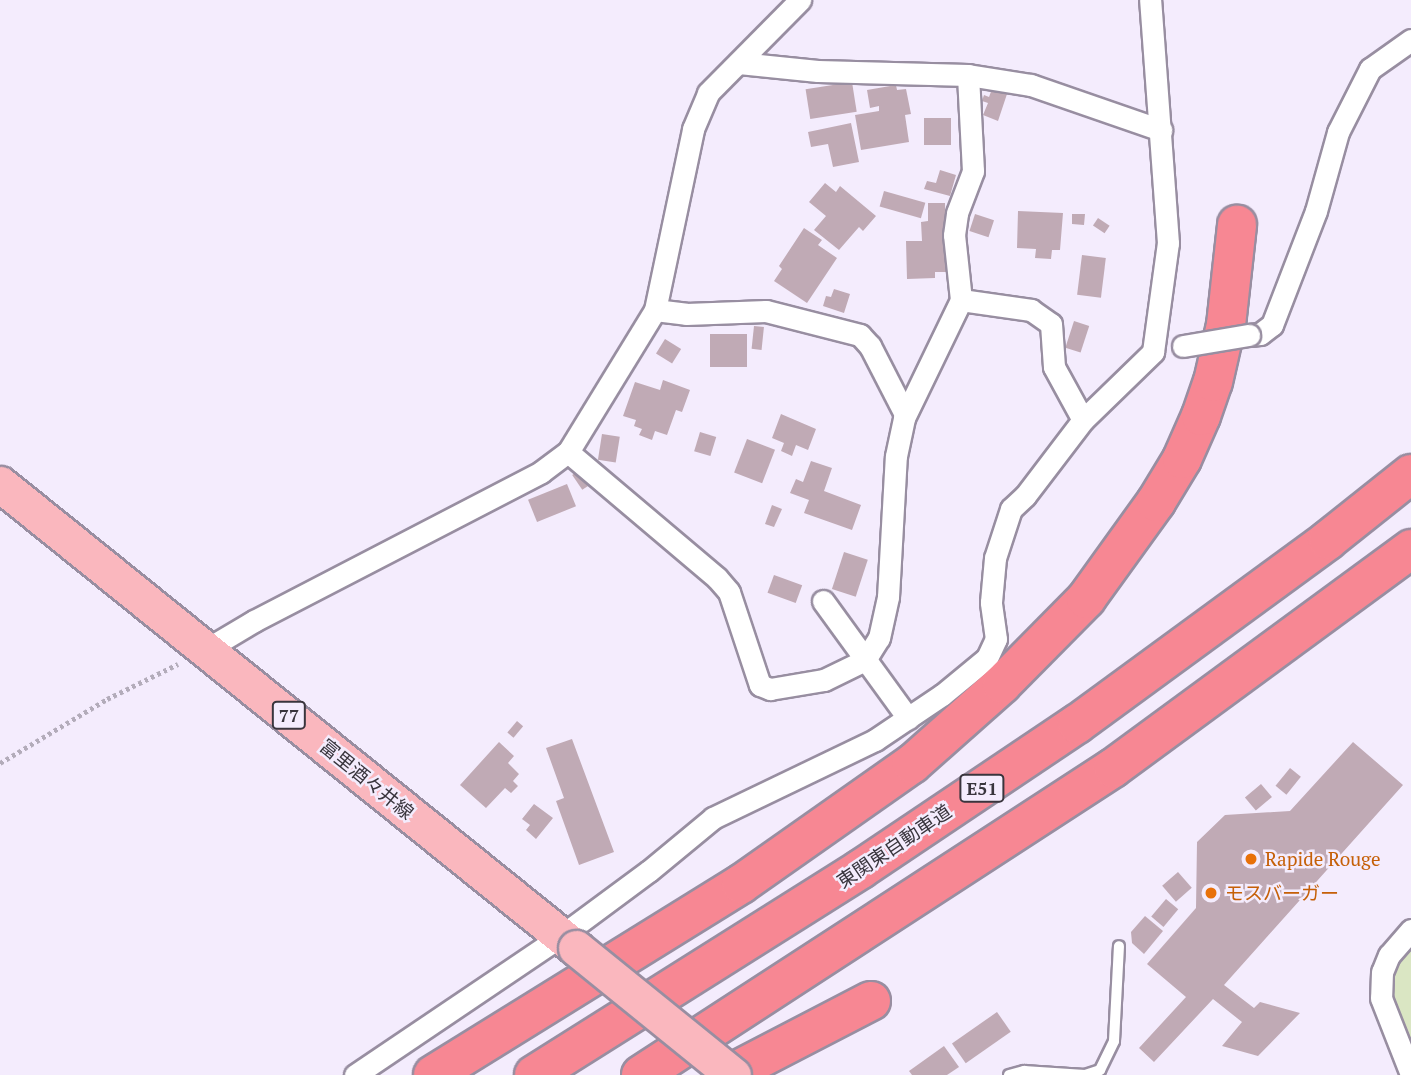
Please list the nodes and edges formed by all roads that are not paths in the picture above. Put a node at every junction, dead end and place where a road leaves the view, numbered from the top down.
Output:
1 (800, 0) edge
2 (1150, 0) edge
3 (1411, 40) edge
4 (739, 64) junction
5 (968, 75) junction
6 (1161, 130) junction
7 (1237, 225) dead end
8 (961, 300) junction
9 (655, 310) junction
10 (1153, 352) junction
11 (905, 414) junction
12 (1083, 420) junction
13 (568, 452) junction
14 (1411, 474) edge
15 (0, 484) edge
16 (1411, 549) edge
17 (823, 601) dead end
18 (207, 649) junction
19 (866, 660) junction
20 (908, 718) junction
21 (1411, 930) edge
22 (569, 942) junction
23 (1119, 946) dead end
24 (871, 1001) dead end
25 (1411, 1074) edge
26 (355, 1075) edge
27 (433, 1075) edge
28 (534, 1075) edge
29 (641, 1075) edge
30 (731, 1075) edge
31 (1009, 1075) edge
32 (1085, 1075) edge

1 - 4 street
2 - 6 street
3 - 10 street, bridge
4 - 5 street
4 - 9 street
5 - 6 street
5 - 8 street
6 - 10 street
7 - 27 highway
8 - 11 street
8 - 12 street
9 - 11 street
9 - 13 street
10 - 12 street
11 - 19 street
12 - 20 street
13 - 18 street
13 - 19 street
14 - 28 highway, 東関東自動車道 / E51
15 - 18 main road, 富里酒々井線 / 77
16 - 29 highway
17 - 19 street
18 - 22 main road, 富里酒々井線 / 77
19 - 20 street
20 - 22 street
21 - 25 street
22 - 26 street
22 - 30 main road, 富里酒々井線 / 77, bridge
23 - 32 lane
24 - 30 highway
31 - 32 lane

